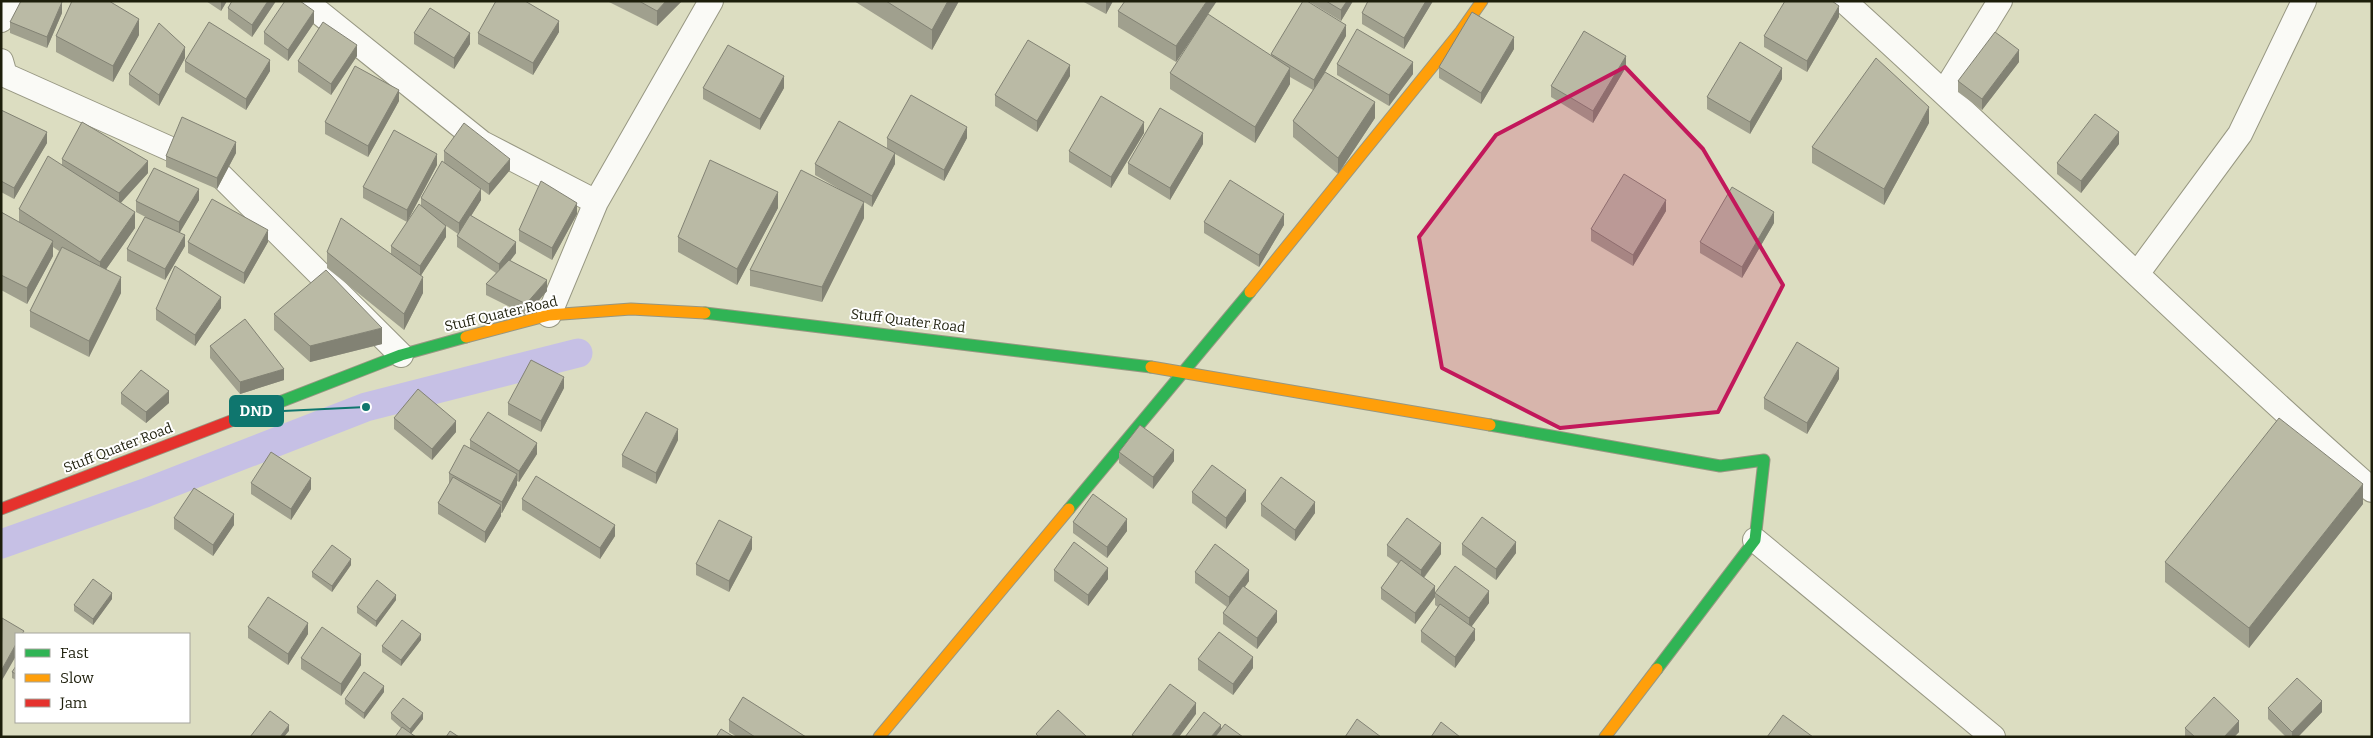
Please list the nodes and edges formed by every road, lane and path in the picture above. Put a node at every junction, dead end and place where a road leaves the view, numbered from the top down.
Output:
1 (18, 1) edge
2 (305, 1) edge
3 (712, 1) edge
4 (1482, 1) edge
5 (1844, 1) edge
6 (2000, 1) edge
7 (2304, 1) edge
8 (1, 20) edge
9 (3, 73) edge
10 (1944, 92) junction
11 (596, 202) junction
12 (2137, 274) junction
13 (548, 315) junction
14 (401, 355) junction
15 (1185, 371) junction
16 (2372, 490) edge
17 (1, 509) edge
18 (1755, 540) junction
19 (879, 737) edge
20 (1606, 737) edge
21 (1993, 737) edge

1 - 8 street
2 - 11 street
3 - 11 street
4 - 15 street
5 - 10 street
6 - 10 street
7 - 12 street
9 - 14 street
10 - 12 street
11 - 13 street
12 - 16 street
13 - 14 street, Stuff Quater Road
13 - 15 street, Stuff Quater Road
14 - 17 street, Stuff Quater Road
15 - 18 street, Stuff Quater Road
15 - 19 street
18 - 20 street
18 - 21 street

